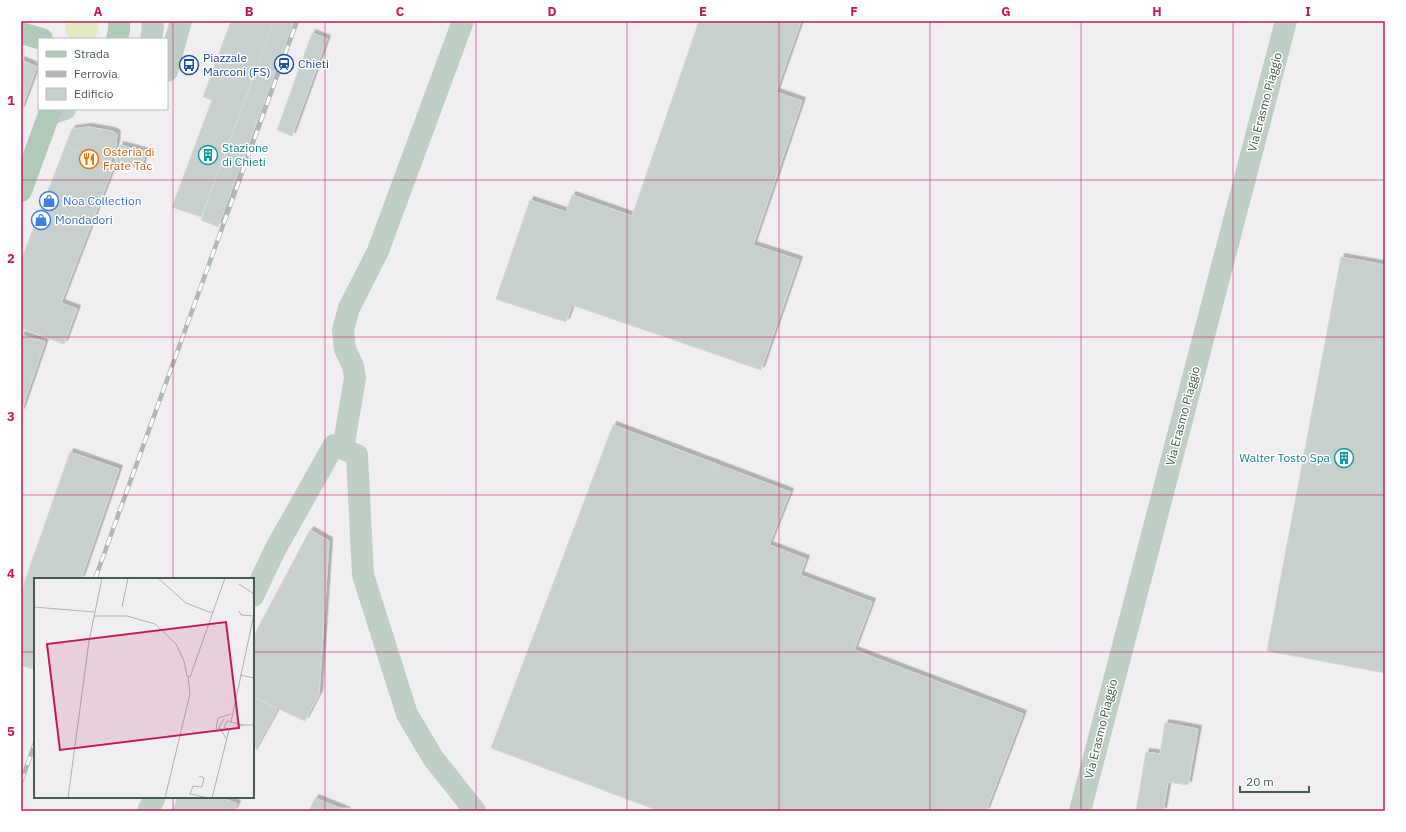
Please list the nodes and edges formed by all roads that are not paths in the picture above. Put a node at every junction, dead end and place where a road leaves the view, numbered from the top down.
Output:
1 (46, 21) edge
2 (119, 21) edge
3 (152, 21) edge
4 (181, 21) edge
5 (463, 21) edge
6 (1286, 21) edge
7 (21, 33) edge
8 (38, 38) edge
9 (48, 38) edge
10 (117, 38) edge
11 (151, 38) edge
12 (168, 67) edge
13 (55, 110) edge
14 (21, 191) edge
15 (343, 449) junction
16 (254, 594) edge
17 (154, 798) edge
18 (148, 811) edge
19 (475, 811) edge
20 (1080, 811) edge

1 - 9 main road
2 - 10 main road
3 - 11 street
4 - 12 street
5 - 15 street
6 - 20 street, Via Erasmo Piaggio
7 - 8 main road
13 - 14 main road
15 - 16 street
15 - 19 street
17 - 18 street

